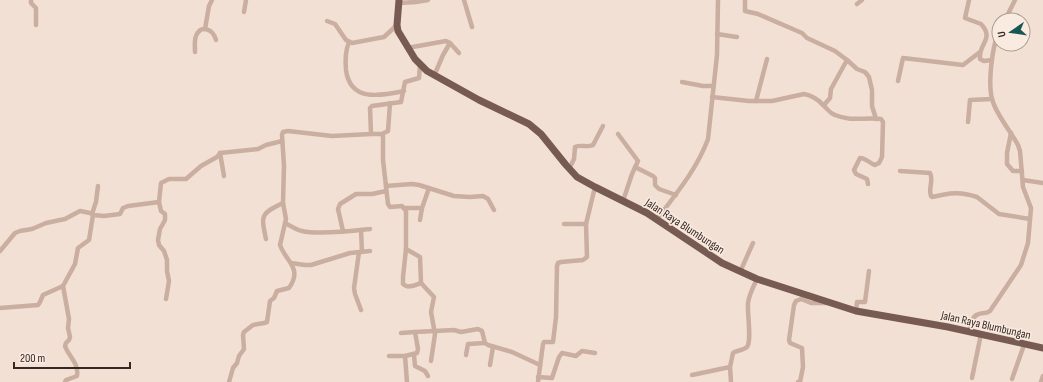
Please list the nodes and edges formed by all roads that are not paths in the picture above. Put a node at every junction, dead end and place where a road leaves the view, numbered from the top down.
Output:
1 (31, 0) edge
2 (212, 0) edge
3 (246, 0) edge
4 (428, 0) edge
5 (464, 0) edge
6 (718, 0) edge
7 (745, 0) edge
8 (862, 0) edge
9 (969, 0) edge
10 (1015, 0) edge
11 (399, 1) edge
12 (857, 4) dead end
13 (244, 12) dead end
14 (1009, 12) edge
15 (327, 21) dead end
16 (36, 25) dead end
17 (397, 25) junction
18 (472, 27) dead end
19 (205, 29) junction
20 (717, 34) junction
21 (737, 36) dead end
22 (991, 37) edge
23 (987, 39) junction
24 (216, 40) dead end
25 (349, 42) junction
26 (450, 43) junction
27 (407, 48) junction
28 (195, 52) dead end
29 (980, 52) junction
30 (994, 52) edge
31 (459, 53) dead end
32 (767, 59) dead end
33 (847, 60) junction
34 (992, 60) junction
35 (420, 65) junction
36 (434, 76) junction
37 (898, 81) dead end
38 (682, 82) dead end
39 (713, 86) junction
40 (404, 91) junction
41 (712, 97) junction
42 (992, 99) junction
43 (756, 101) junction
44 (390, 103) junction
45 (824, 105) junction
46 (876, 118) junction
47 (968, 122) dead end
48 (603, 126) dead end
49 (1011, 133) junction
50 (372, 134) junction
51 (382, 134) junction
52 (618, 134) dead end
53 (282, 141) junction
54 (220, 153) junction
55 (635, 167) junction
56 (569, 169) junction
57 (900, 171) dead end
58 (1022, 171) junction
59 (224, 176) dead end
60 (1023, 180) junction
61 (1043, 183) edge
62 (868, 184) dead end
63 (98, 186) dead end
64 (595, 187) junction
65 (386, 188) junction
66 (429, 188) junction
67 (676, 195) junction
68 (623, 201) junction
69 (159, 202) junction
70 (283, 203) junction
71 (404, 208) junction
72 (422, 208) junction
73 (494, 210) dead end
74 (93, 215) junction
75 (657, 219) junction
76 (1030, 219) junction
77 (420, 220) dead end
78 (285, 223) junction
79 (564, 224) dead end
80 (586, 224) junction
81 (370, 229) dead end
82 (361, 230) junction
83 (343, 231) junction
84 (266, 239) dead end
85 (753, 243) dead end
86 (406, 249) junction
87 (0, 251) edge
88 (370, 251) dead end
89 (360, 252) junction
90 (291, 263) junction
91 (869, 271) dead end
92 (740, 272) junction
93 (757, 280) junction
94 (421, 283) junction
95 (63, 286) junction
96 (166, 299) dead end
97 (831, 303) junction
98 (0, 308) edge
99 (361, 310) dead end
100 (856, 310) junction
101 (435, 330) junction
102 (970, 331) junction
103 (416, 332) junction
104 (401, 333) dead end
105 (981, 334) junction
106 (485, 343) junction
107 (1024, 345) junction
108 (493, 347) junction
109 (1043, 348) edge
110 (595, 353) dead end
111 (414, 355) junction
112 (466, 355) dead end
113 (390, 356) dead end
114 (405, 356) junction
115 (431, 361) dead end
116 (540, 365) junction
117 (490, 366) dead end
118 (730, 367) junction
119 (692, 375) dead end
120 (428, 376) dead end
121 (1043, 376) edge
122 (972, 378) dead end
123 (1012, 379) dead end
124 (538, 380) edge
125 (65, 382) edge
126 (229, 382) edge
127 (407, 382) edge
128 (731, 382) edge
129 (800, 382) edge
130 (1041, 382) edge

1 - 16 street
2 - 19 street
3 - 13 street
4 - 11 street
5 - 18 street
6 - 20 street
7 - 33 street
8 - 12 street
9 - 23 street
10 - 14 street
11 - 17 main road, Jalan Raya Blumbungan
15 - 25 street
17 - 25 street
17 - 27 main road, Jalan Raya Blumbungan
19 - 24 street
19 - 28 street
20 - 21 street
20 - 39 street
22 - 23 street
23 - 29 street
25 - 40 street
26 - 27 street
26 - 31 street
26 - 36 street
27 - 35 main road, Jalan Raya Blumbungan
29 - 34 street
29 - 37 street
30 - 34 street
32 - 43 street
33 - 45 street
33 - 46 street
34 - 42 street
35 - 36 main road, Jalan Raya Blumbungan
35 - 40 street
36 - 56 main road, Jalan Raya Blumbungan
38 - 39 street
39 - 41 street
40 - 44 street
41 - 43 street
41 - 67 street
42 - 47 street
42 - 49 street
43 - 45 street
44 - 50 street
44 - 51 street
45 - 46 street
46 - 62 street
48 - 56 street
49 - 58 street
49 - 58 street
50 - 51 street
50 - 53 street
51 - 65 street
52 - 55 street
53 - 54 street
53 - 70 street
54 - 59 street
54 - 69 street
55 - 67 street
55 - 68 street
56 - 64 main road, Jalan Raya Blumbungan
57 - 76 street
58 - 60 street
60 - 61 street
60 - 76 street
63 - 74 street
64 - 68 main road, Jalan Raya Blumbungan
64 - 80 street
65 - 66 street
65 - 71 street
65 - 83 street
66 - 72 street
66 - 73 street
67 - 75 street
68 - 75 main road, Jalan Raya Blumbungan
69 - 74 street
69 - 96 street
70 - 78 street
70 - 84 street
71 - 72 street
71 - 86 street
72 - 77 street
74 - 87 street
74 - 95 street
75 - 92 main road, Jalan Raya Blumbungan
76 - 102 street
78 - 83 street
78 - 90 street
79 - 80 street
80 - 116 street
81 - 82 street
82 - 83 street
82 - 89 street
85 - 92 street
86 - 94 street
86 - 94 street
88 - 89 street
89 - 90 street
89 - 99 street
90 - 126 street
91 - 100 street
92 - 93 main road, Jalan Raya Blumbungan
93 - 97 main road, Jalan Raya Blumbungan
93 - 118 street
94 - 101 street
95 - 98 street
95 - 125 street
97 - 100 main road, Jalan Raya Blumbungan
97 - 129 street
100 - 102 main road, Jalan Raya Blumbungan
101 - 103 street
101 - 106 street
101 - 115 street
102 - 105 main road, Jalan Raya Blumbungan
103 - 104 street
103 - 111 street
105 - 107 main road, Jalan Raya Blumbungan
105 - 122 street
106 - 108 street
106 - 112 street
107 - 109 main road, Jalan Raya Blumbungan
107 - 123 street
108 - 116 street
108 - 117 street
110 - 124 street
111 - 114 street
111 - 120 street
113 - 114 street
114 - 127 street
116 - 124 street
118 - 119 street
118 - 128 street
121 - 130 street

